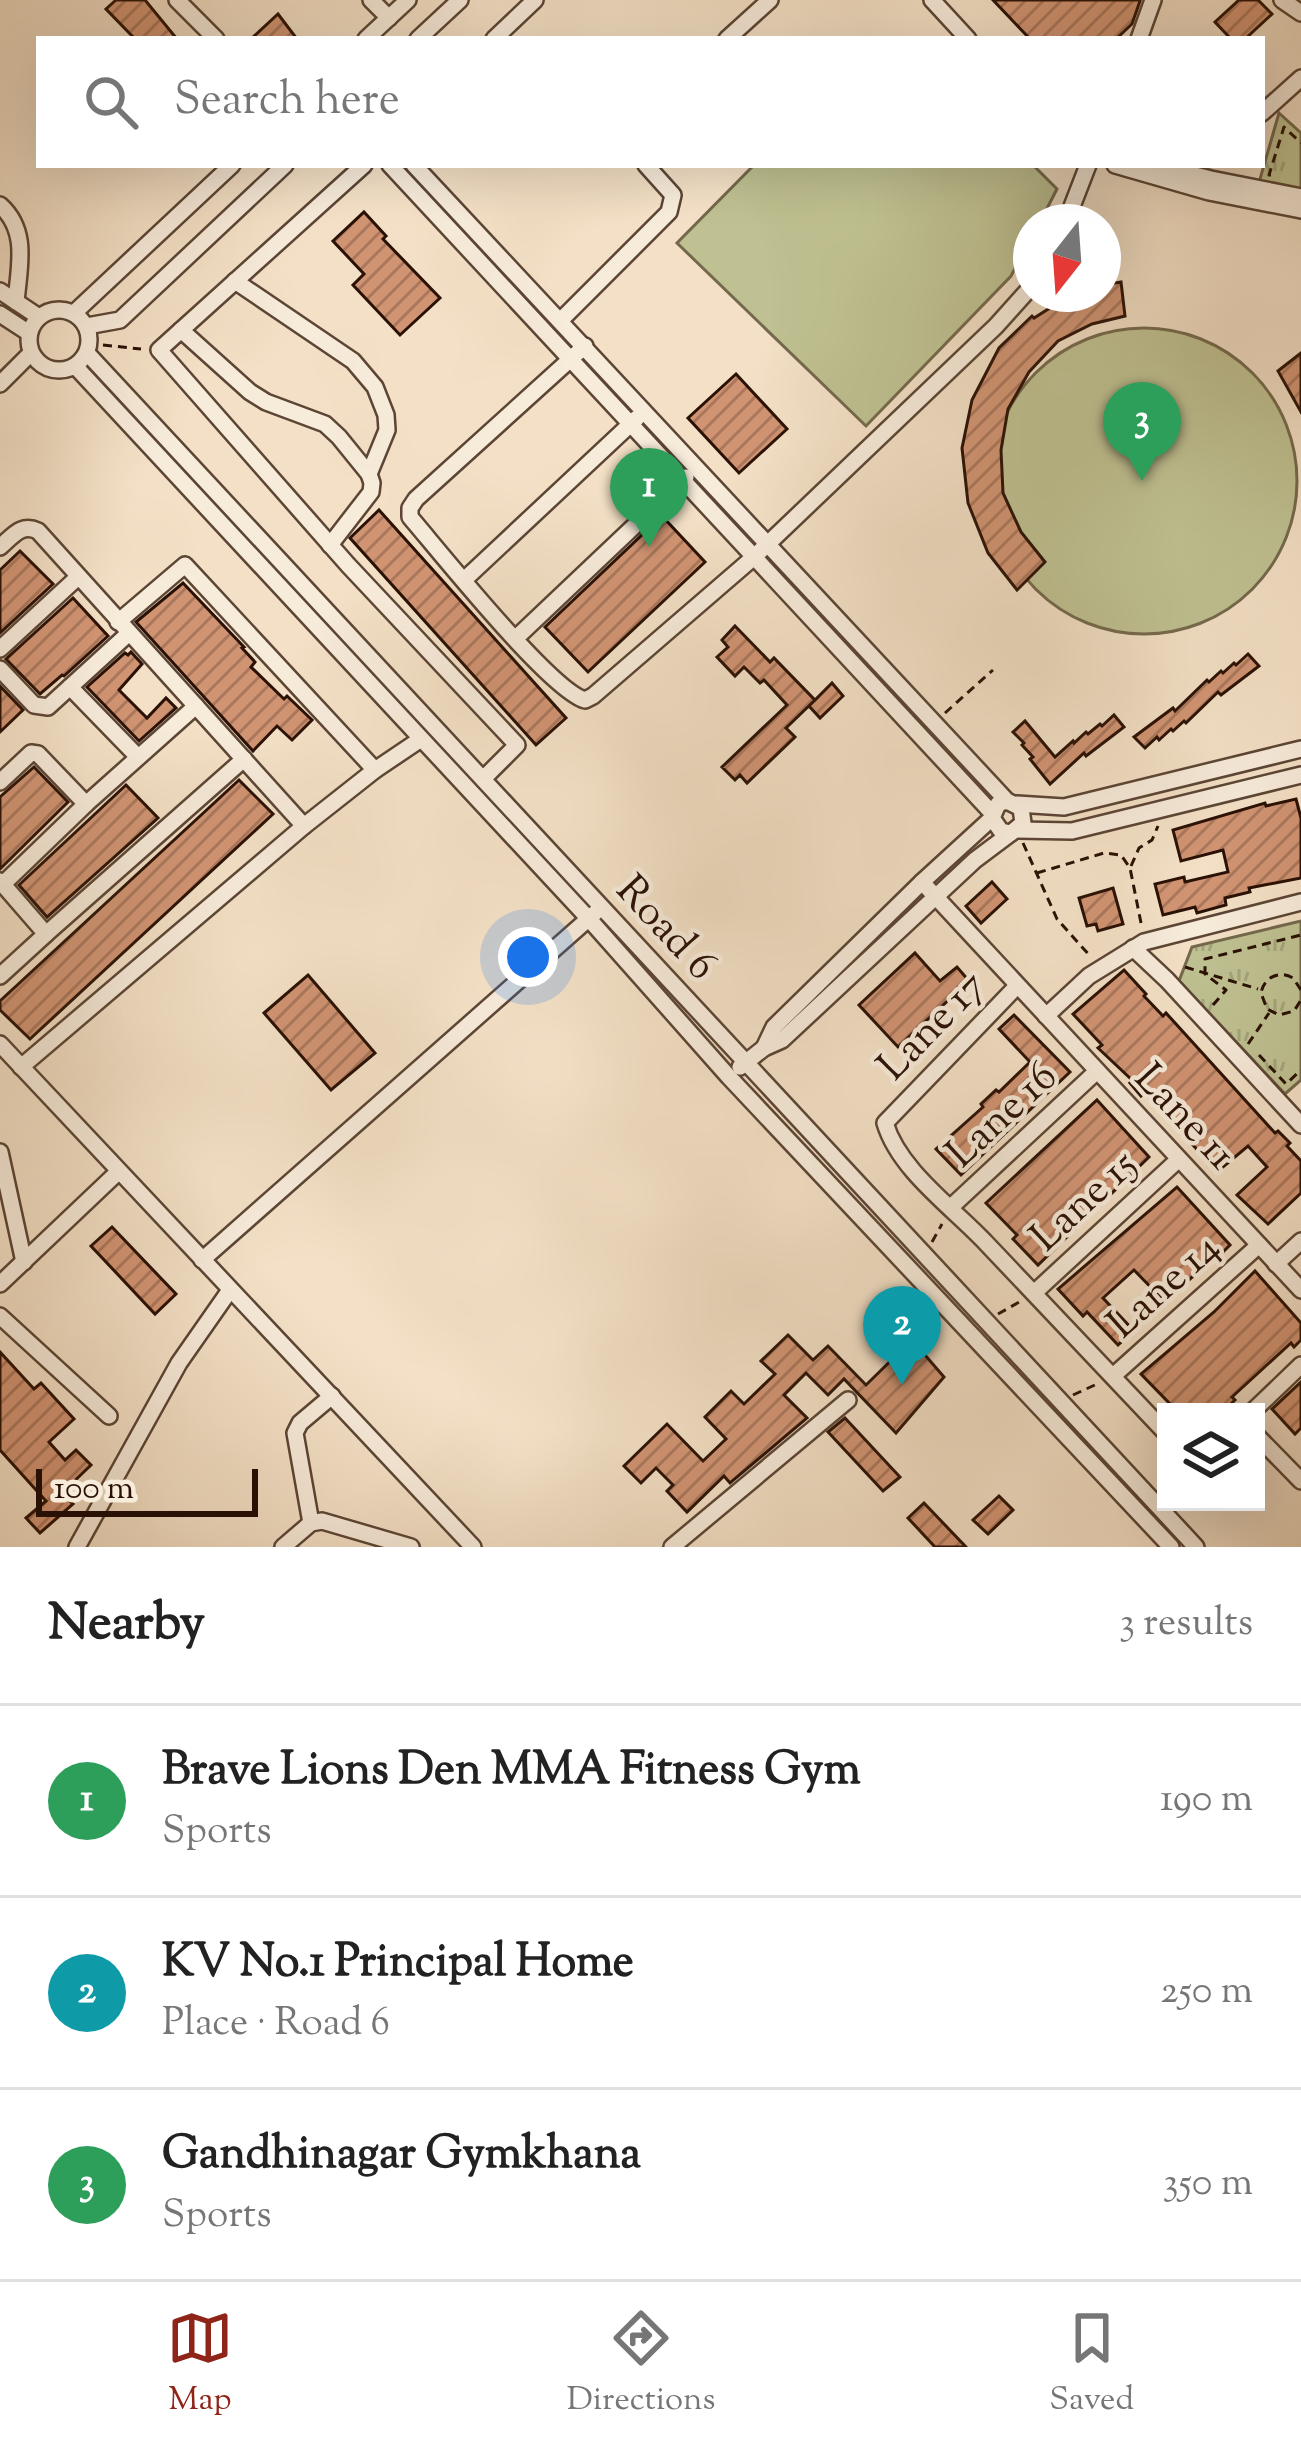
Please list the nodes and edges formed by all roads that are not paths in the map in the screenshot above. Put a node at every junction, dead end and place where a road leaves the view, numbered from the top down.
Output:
1 (177, 0) edge
2 (371, 0) edge
3 (408, 0) edge
4 (460, 0) edge
5 (535, 0) edge
6 (770, 0) edge
7 (932, 0) edge
8 (1153, 0) edge
9 (389, 18) junction
10 (510, 24) junction
11 (213, 36) edge
12 (369, 36) edge
13 (421, 36) edge
14 (497, 36) edge
15 (522, 36) edge
16 (730, 36) edge
17 (965, 36) edge
18 (1140, 36) edge
19 (1301, 77) edge
20 (1265, 110) edge
21 (229, 168) edge
22 (282, 168) edge
23 (361, 168) edge
24 (395, 168) edge
25 (417, 168) edge
26 (649, 168) edge
27 (1087, 168) edge
28 (1129, 168) edge
29 (1164, 168) edge
30 (1234, 168) edge
31 (1226, 189) junction
32 (440, 193) junction
33 (1301, 197) edge
34 (1073, 204) edge
35 (0, 205) edge
36 (427, 205) junction
37 (1301, 210) edge
38 (235, 281) junction
39 (0, 291) edge
40 (16, 302) junction
41 (1013, 307) edge
42 (74, 313) junction
43 (0, 314) edge
44 (39, 317) junction
45 (561, 320) junction
46 (87, 326) junction
47 (181, 330) junction
48 (29, 333) junction
49 (585, 346) junction
50 (88, 348) junction
51 (32, 352) junction
52 (570, 359) junction
53 (75, 366) junction
54 (0, 384) edge
55 (645, 411) junction
56 (630, 424) junction
57 (697, 466) junction
58 (369, 474) junction
59 (682, 480) junction
60 (768, 543) junction
61 (330, 545) junction
62 (0, 547) edge
63 (754, 556) junction
64 (78, 577) junction
65 (464, 580) junction
66 (123, 628) junction
67 (516, 638) junction
68 (0, 649) edge
69 (0, 669) edge
70 (70, 687) junction
71 (196, 706) junction
72 (421, 739) junction
73 (1301, 749) edge
74 (138, 757) junction
75 (244, 759) junction
76 (375, 770) junction
77 (1301, 775) edge
78 (2, 776) edge
79 (483, 779) junction
80 (1156, 784) junction
81 (1012, 802) junction
82 (86, 804) junction
83 (1163, 808) junction
84 (992, 816) junction
85 (304, 826) junction
86 (1015, 831) junction
87 (922, 882) junction
88 (1, 883) edge
89 (937, 895) junction
90 (1301, 902) edge
91 (602, 907) junction
92 (589, 919) junction
93 (46, 934) junction
94 (1139, 945) junction
95 (0, 976) edge
96 (1017, 986) junction
97 (1046, 1016) junction
98 (0, 1044) edge
99 (764, 1048) junction
100 (745, 1062) junction
101 (21, 1067) junction
102 (1097, 1071) junction
103 (729, 1077) junction
104 (1301, 1096) edge
105 (1286, 1109) junction
106 (1301, 1125) edge
107 (0, 1152) edge
108 (1179, 1159) junction
109 (118, 1172) junction
110 (952, 1207) junction
111 (1301, 1241) edge
112 (1259, 1245) junction
113 (202, 1260) junction
114 (24, 1262) junction
115 (1276, 1264) junction
116 (0, 1284) edge
117 (230, 1290) junction
118 (1301, 1290) edge
119 (1034, 1293) junction
120 (0, 1316) edge
121 (1301, 1365) edge
122 (1113, 1376) junction
123 (332, 1396) junction
124 (848, 1400) dead end
125 (1261, 1403) edge
126 (109, 1416) dead end
127 (1157, 1423) edge
128 (1265, 1444) edge
129 (1301, 1480) edge
130 (311, 1523) junction
131 (77, 1547) edge
132 (283, 1547) edge
133 (411, 1547) edge
134 (473, 1547) edge
135 (672, 1547) edge
136 (1171, 1547) edge
137 (1196, 1547) edge

1 - 11 street
2 - 9 street
3 - 9 street
4 - 13 street
5 - 10 street
6 - 16 street
7 - 17 street
8 - 18 street
9 - 12 street
10 - 14 street
10 - 15 street
19 - 20 street
21 - 42 street
22 - 46 street
23 - 38 street
24 - 36 street
25 - 32 street
26 - 45 street
27 - 34 street
28 - 31 street
29 - 31 street
30 - 31 street
31 - 33 street
31 - 37 street
32 - 36 street
32 - 45 street
35 - 40 street
36 - 52 street
38 - 47 street
38 - 58 street
39 - 40 street
40 - 44 street
41 - 60 street
42 - 44 street
42 - 46 street
43 - 48 street
44 - 48 street
45 - 49 street
46 - 50 street
47 - 58 street
47 - 61 street
48 - 51 street
49 - 52 street
49 - 55 street
50 - 53 street
50 - 79 street, Road 6
51 - 53 street
51 - 54 street
52 - 56 street
52 - 65 street
53 - 72 street, Road 6
55 - 56 street
55 - 57 street
56 - 59 street
56 - 65 street
57 - 59 street
57 - 60 street
58 - 61 street
59 - 63 street
59 - 67 street
60 - 63 street
60 - 81 street
61 - 79 street
62 - 64 street
63 - 67 street
63 - 84 street
64 - 66 street
64 - 68 street
65 - 67 street
66 - 70 street
66 - 71 street
66 - 76 street
69 - 70 street
70 - 74 street
71 - 74 street
71 - 75 street
72 - 76 street
72 - 92 street, Road 6
73 - 80 street
74 - 82 street
75 - 85 street
75 - 93 street
76 - 85 street
77 - 83 street
78 - 82 street
79 - 91 street, Road 6
80 - 81 street
80 - 83 street
81 - 84 street
81 - 86 street
82 - 88 street
83 - 86 street
84 - 86 street
84 - 87 street
85 - 101 street
86 - 89 street
87 - 89 street, Lane 11
87 - 99 street
88 - 93 street
89 - 96 street, Lane 11
89 - 99 street
90 - 94 street
91 - 92 street
91 - 100 street, Road 6
92 - 103 street, Road 6
92 - 113 street
93 - 95 street
94 - 97 street
94 - 105 street
96 - 97 street, Lane 11
96 - 110 street, Lane 17
97 - 102 street, Lane 11
98 - 101 street
99 - 100 street
100 - 103 street
100 - 137 street, Road 6
101 - 109 street
102 - 108 street, Lane 11
102 - 110 street, Lane 16
103 - 136 street, Road 6
104 - 105 street
105 - 106 street
107 - 114 street
108 - 112 street, Lane 11
108 - 119 street, Lane 15
109 - 113 street
109 - 114 street
110 - 119 street
111 - 115 street
112 - 115 street, Lane 11
112 - 122 street, Lane 14
113 - 117 street
114 - 116 street
115 - 118 street, Lane 11
117 - 123 street
117 - 131 street
119 - 122 street
120 - 126 street
121 - 125 street
122 - 127 street
123 - 130 street
123 - 134 street
124 - 135 street
128 - 129 street
130 - 132 street
130 - 133 street

